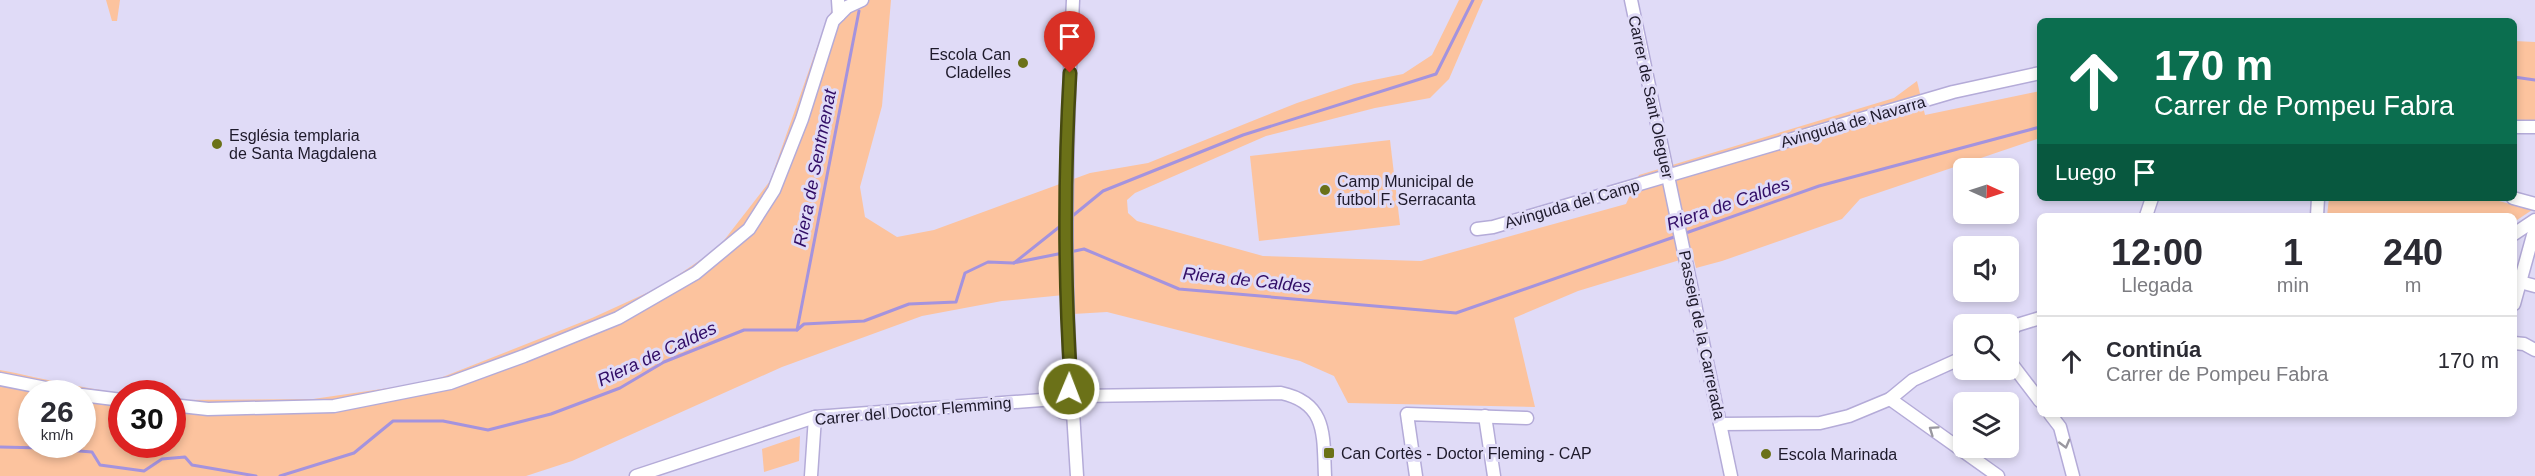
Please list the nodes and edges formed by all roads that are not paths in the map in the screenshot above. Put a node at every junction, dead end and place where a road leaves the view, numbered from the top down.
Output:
1 (838, 0) edge
2 (862, 0) edge
3 (1073, 0) edge
4 (1631, 0) edge
5 (839, 15) junction
6 (2037, 74) edge
7 (2517, 127) edge
8 (2535, 127) edge
9 (1667, 176) junction
10 (1671, 194) joint
11 (2517, 199) edge
12 (2535, 204) edge
13 (2535, 220) edge
14 (2535, 228) edge
15 (1477, 229) dead end
16 (2517, 232) edge
17 (2520, 282) junction
18 (2535, 286) edge
19 (2517, 293) edge
20 (2037, 319) edge
21 (2019, 324) edge
22 (2517, 343) edge
23 (2535, 350) edge
24 (1953, 362) edge
25 (2019, 373) edge
26 (0, 379) edge
27 (18, 383) edge
28 (1074, 392) junction
29 (2037, 396) edge
30 (1055, 399) junction
31 (1890, 399) junction
32 (186, 407) edge
33 (1073, 412) junction
34 (1485, 416) junction
35 (815, 417) junction
36 (2052, 417) edge
37 (1527, 418) dead end
38 (1720, 424) junction
39 (636, 476) edge
40 (810, 476) edge
41 (1077, 476) edge
42 (1325, 476) edge
43 (1416, 476) edge
44 (1494, 476) edge
45 (1731, 476) edge
46 (1998, 476) edge
47 (2073, 476) edge

1 - 5 street
2 - 5 street
3 - 28 street
4 - 9 street, Carrer de Sant Oleguer
5 - 32 street
6 - 9 street, Avinguda de Navarra
7 - 8 street
9 - 10 street, Carrer de Sant Oleguer
9 - 15 street, Avinguda del Camp
10 - 38 street, Passeig de la Carrerada
11 - 12 street
13 - 16 street
14 - 17 street
17 - 18 street
17 - 19 street
20 - 21 street
22 - 23 street
24 - 31 street
25 - 29 street
26 - 27 street
28 - 30 street
28 - 33 street
28 - 42 street
30 - 33 street
30 - 35 street, Carrer del Doctor Flemming
31 - 38 street
46 -> 31 street
33 - 41 street
34 - 37 street
34 - 43 street
34 - 44 street
35 - 39 street, Carrer del Doctor Flemming
35 - 40 street
36 -> 47 street
38 - 45 street, Passeig de la Carrerada

